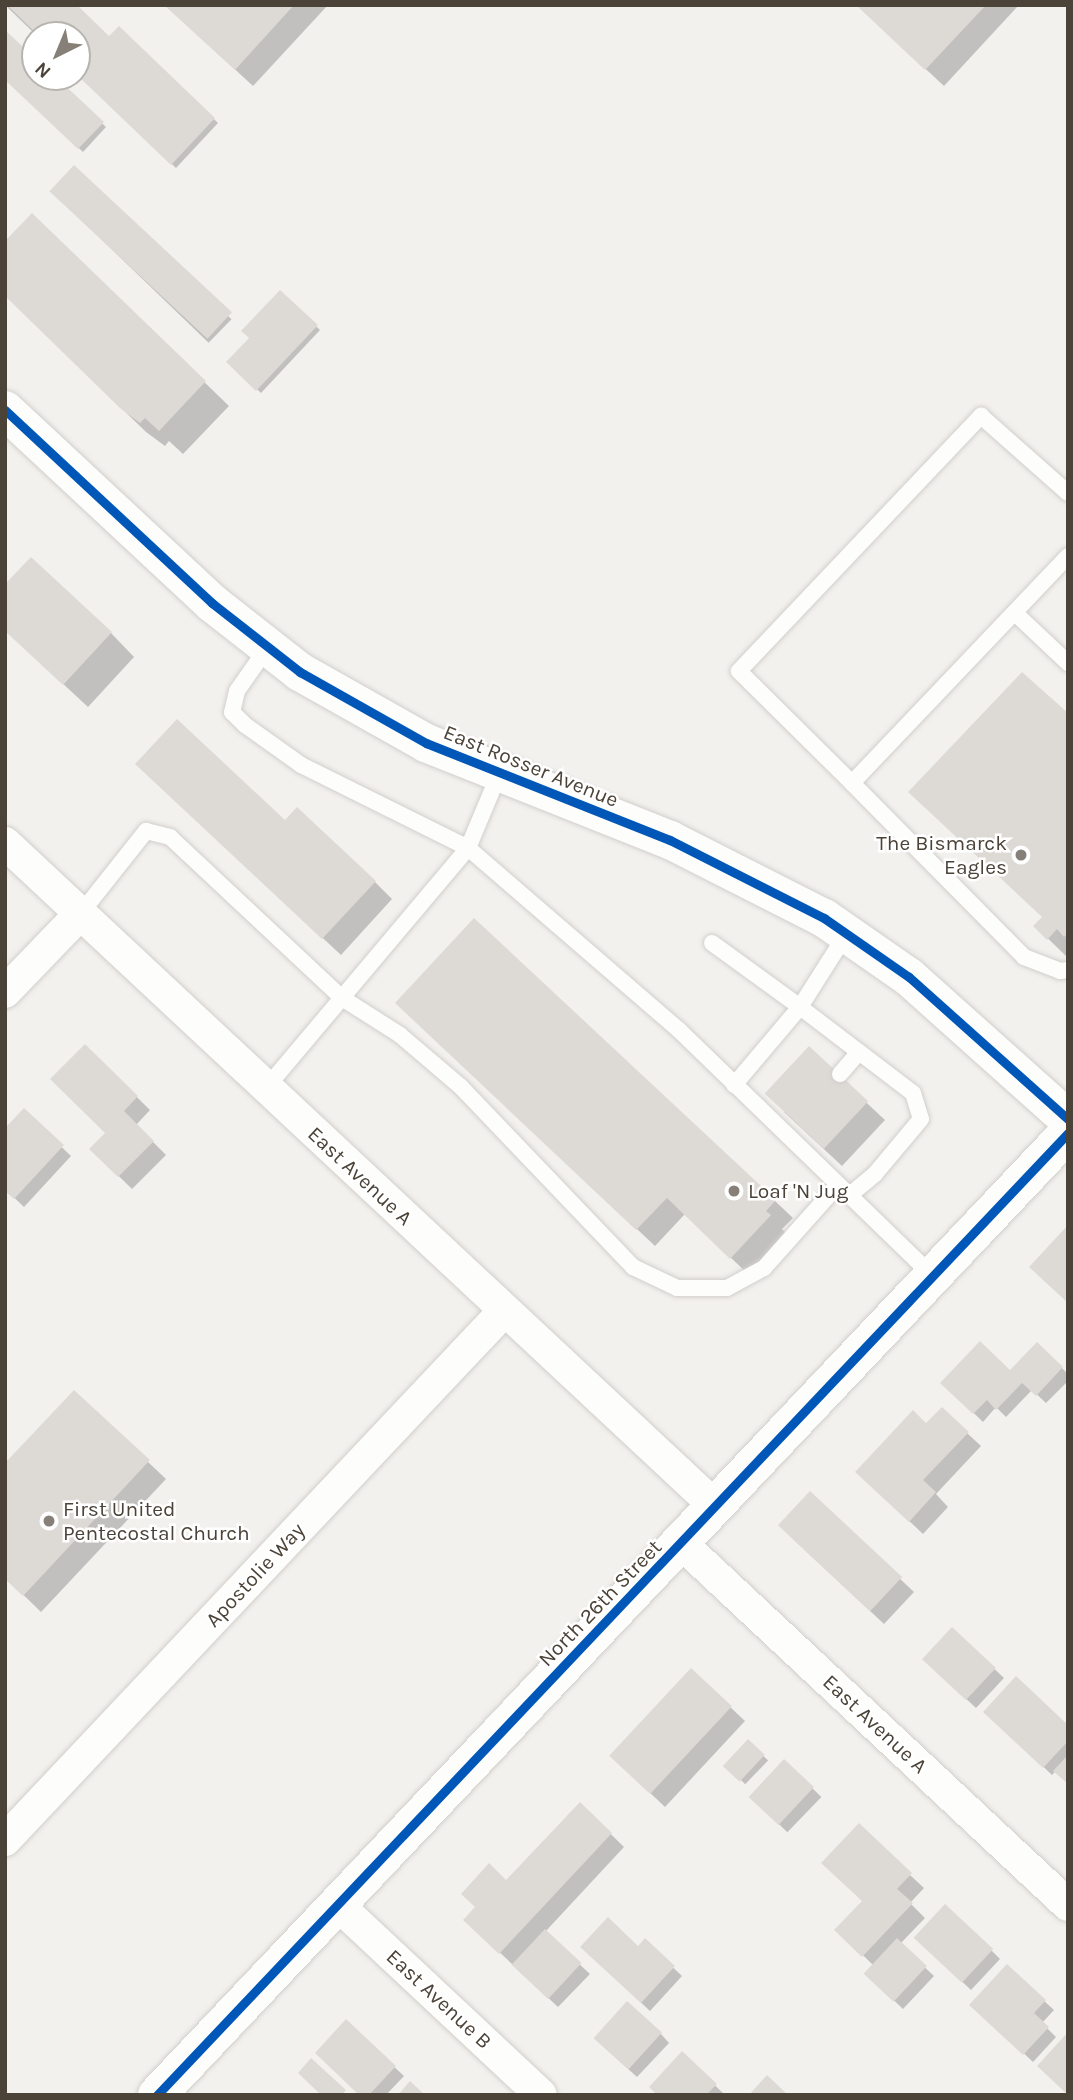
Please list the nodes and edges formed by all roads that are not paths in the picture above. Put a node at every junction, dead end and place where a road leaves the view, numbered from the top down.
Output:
1 (5, 410) edge
2 (1068, 493) edge
3 (1068, 556) edge
4 (1015, 613) junction
5 (267, 649) junction
6 (1068, 663) edge
7 (499, 774) junction
8 (852, 783) junction
9 (5, 843) edge
10 (468, 848) junction
11 (80, 913) junction
12 (847, 933) junction
13 (712, 943) dead end
14 (1068, 970) edge
15 (5, 992) edge
16 (342, 998) junction
17 (800, 1007) junction
18 (859, 1052) junction
19 (839, 1074) dead end
20 (734, 1085) junction
21 (266, 1088) junction
22 (1068, 1119) edge
23 (1068, 1133) edge
24 (844, 1190) junction
25 (933, 1276) junction
26 (504, 1311) junction
27 (716, 1507) junction
28 (681, 1544) junction
29 (5, 1840) edge
30 (337, 1904) junction
31 (1068, 1905) edge
32 (156, 2095) edge
33 (541, 2095) edge

1 - 5 street, East Rosser Avenue
2 - 8 lane
3 - 4 lane
4 - 6 lane
4 - 8 lane
5 - 7 street, East Rosser Avenue
5 - 10 lane
7 - 10 lane
7 - 12 street, East Rosser Avenue
8 - 14 lane
9 - 11 street, East Avenue A
10 - 16 lane
10 - 20 lane
11 - 15 street
11 - 16 lane
11 - 21 street, East Avenue A
12 - 17 lane
12 - 22 street, East Rosser Avenue
13 - 17 lane
16 - 21 lane
16 - 24 lane
17 - 18 lane
17 - 20 lane
18 - 19 lane
18 - 24 lane
20 - 24 lane
21 - 26 street, East Avenue A
23 - 25 street, North 26th Street
24 - 25 lane
25 - 27 street, North 26th Street
26 - 27 street, East Avenue A
26 - 29 street, Apostolie Way
27 - 28 street, North 26th Street
28 - 30 street, North 26th Street
28 - 31 street, East Avenue A
30 - 32 street, North 26th Street
30 - 33 street, East Avenue B

